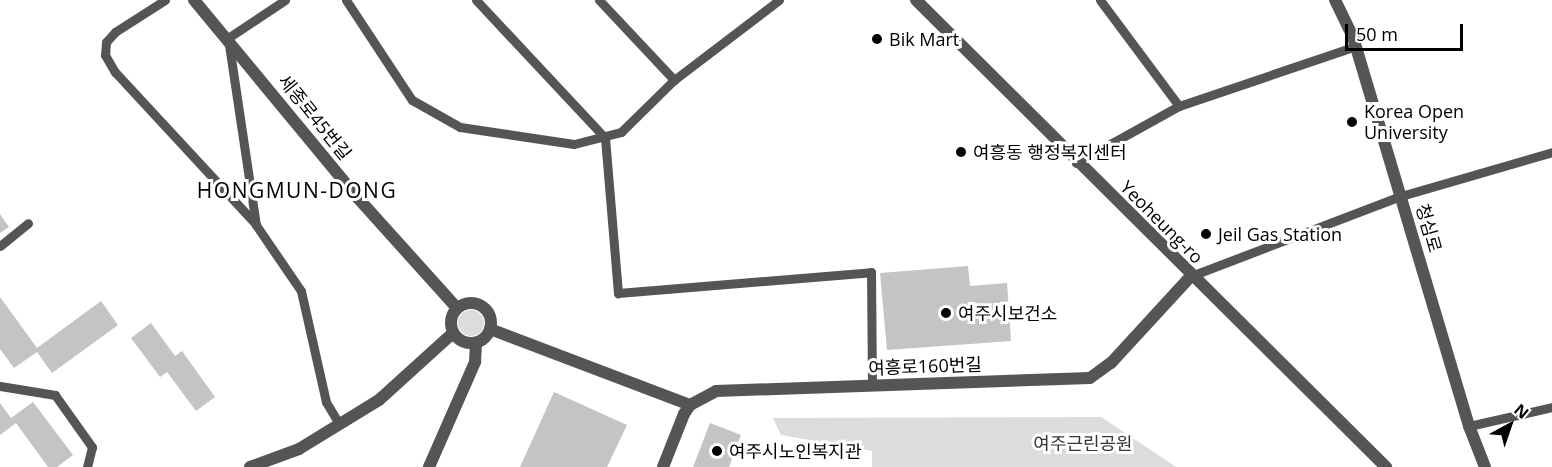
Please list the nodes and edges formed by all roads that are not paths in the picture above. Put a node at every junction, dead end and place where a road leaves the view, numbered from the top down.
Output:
1 (165, 0) edge
2 (194, 0) edge
3 (285, 0) edge
4 (346, 0) edge
5 (476, 0) edge
6 (599, 0) edge
7 (915, 0) edge
8 (1100, 0) edge
9 (1335, 0) edge
10 (776, 1) edge
11 (228, 38) junction
12 (1356, 46) junction
13 (674, 80) junction
14 (1179, 106) junction
15 (605, 138) junction
16 (1552, 152) edge
17 (1077, 163) junction
18 (1401, 196) junction
19 (28, 223) dead end
20 (256, 225) junction
21 (0, 246) edge
22 (1191, 276) junction
23 (457, 308) junction
24 (490, 329) junction
25 (453, 333) junction
26 (476, 343) junction
27 (0, 386) edge
28 (872, 386) junction
29 (690, 405) junction
30 (1552, 407) edge
31 (338, 422) junction
32 (1469, 426) junction
33 (87, 467) edge
34 (250, 467) edge
35 (429, 467) edge
36 (663, 467) edge
37 (1386, 467) edge
38 (1485, 467) edge

1 - 20 lane
2 - 11 street, 세종로45번길
3 - 11 lane
4 - 15 lane
5 - 15 lane
6 - 13 lane
7 - 17 street, Yeoheung-ro
8 - 14 lane
9 - 12 street, 청심로
10 - 13 lane
11 - 20 lane
11 - 23 street, 세종로45번길
12 - 14 lane
12 - 18 street, 청심로
13 - 15 lane
14 - 17 lane
15 - 28 lane
16 - 18 lane
17 - 22 street, Yeoheung-ro
18 - 22 lane
18 - 32 street, 청심로
19 - 21 lane
20 - 31 lane
22 - 28 street, 여흥로160번길
22 - 37 street, Yeoheung-ro
23 - 24 street
23 - 25 street
24 - 26 street
24 - 29 street
25 - 26 street
25 - 31 street
26 - 35 street
27 - 33 lane
28 - 29 street, 여흥로160번길
29 - 36 street
30 - 32 lane
31 - 34 street
32 - 38 street, 청심로

